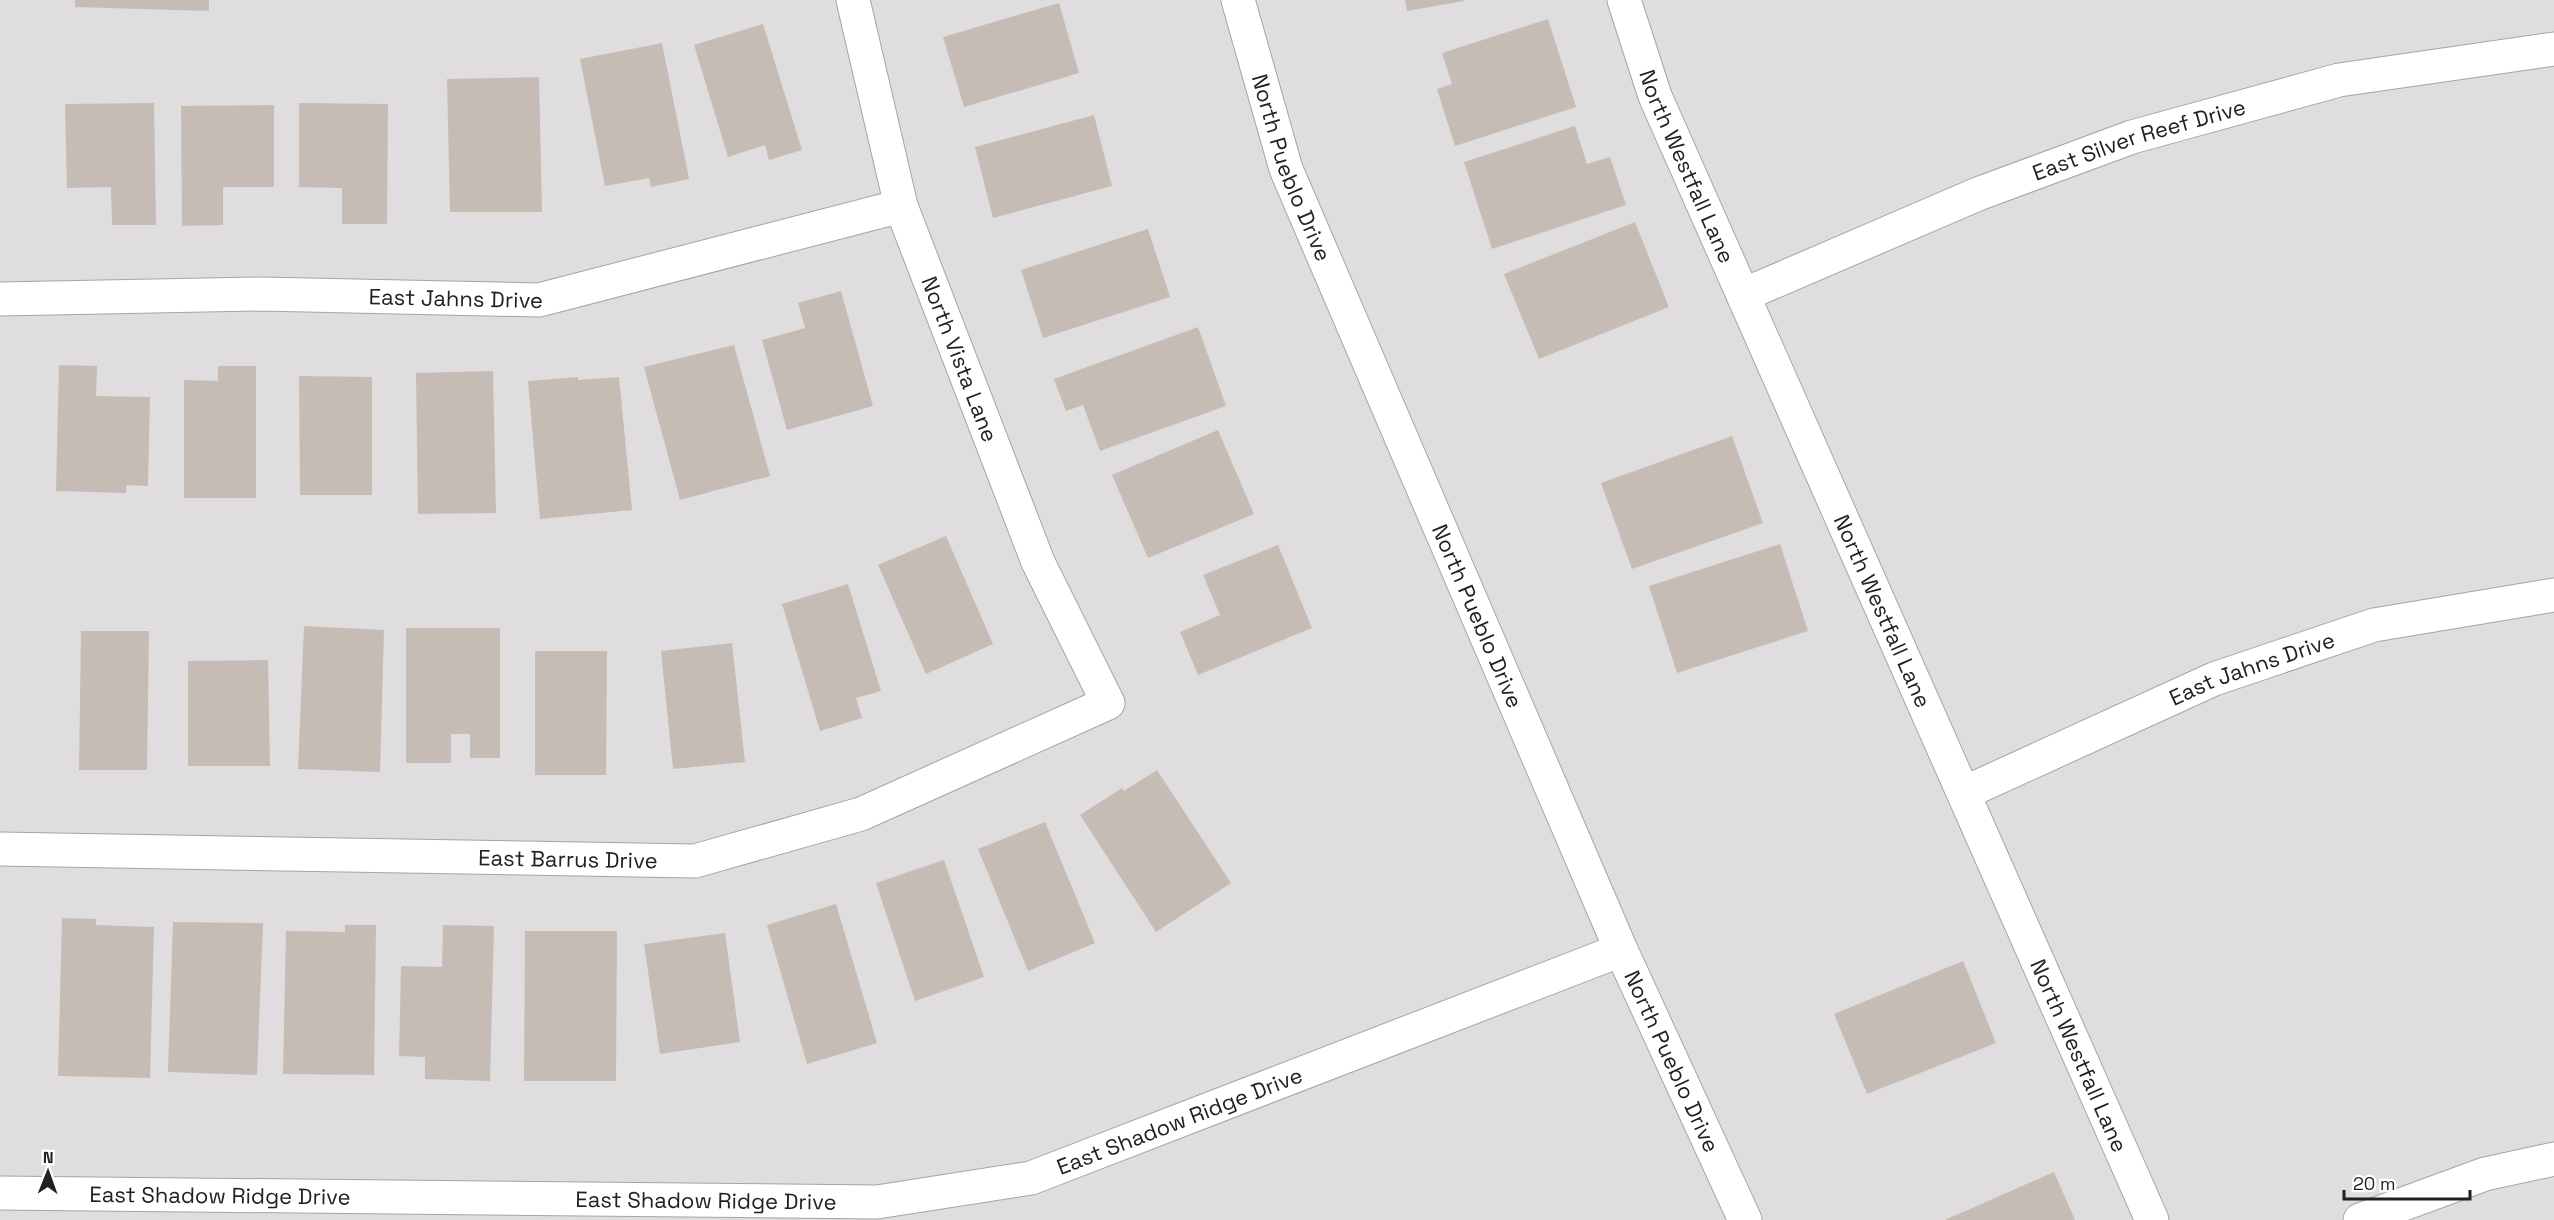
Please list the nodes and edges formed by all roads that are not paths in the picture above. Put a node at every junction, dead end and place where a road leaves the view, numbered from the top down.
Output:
1 (853, 0) edge
2 (1238, 0) edge
3 (1624, 0) edge
4 (2554, 49) edge
5 (901, 206) junction
6 (1743, 295) junction
7 (0, 298) edge
8 (2554, 595) edge
9 (1108, 703) joint
10 (1964, 793) junction
11 (0, 849) edge
12 (1621, 950) junction
13 (2554, 1159) edge
14 (0, 1193) edge
15 (1745, 1220) edge
16 (2152, 1220) edge
17 (2360, 1220) edge

1 - 5 street, North Vista Lane
2 - 12 street, North Pueblo Drive
3 - 6 street, North Westfall Lane
4 - 6 street, East Silver Reef Drive
5 - 7 street, East Jahns Drive
5 - 9 street, North Vista Lane
6 - 10 street, North Westfall Lane
8 - 10 street, East Jahns Drive
9 - 11 street, East Barrus Drive
10 - 16 street, North Westfall Lane
12 - 14 street, East Shadow Ridge Drive
12 - 15 street, North Pueblo Drive
13 - 17 street

